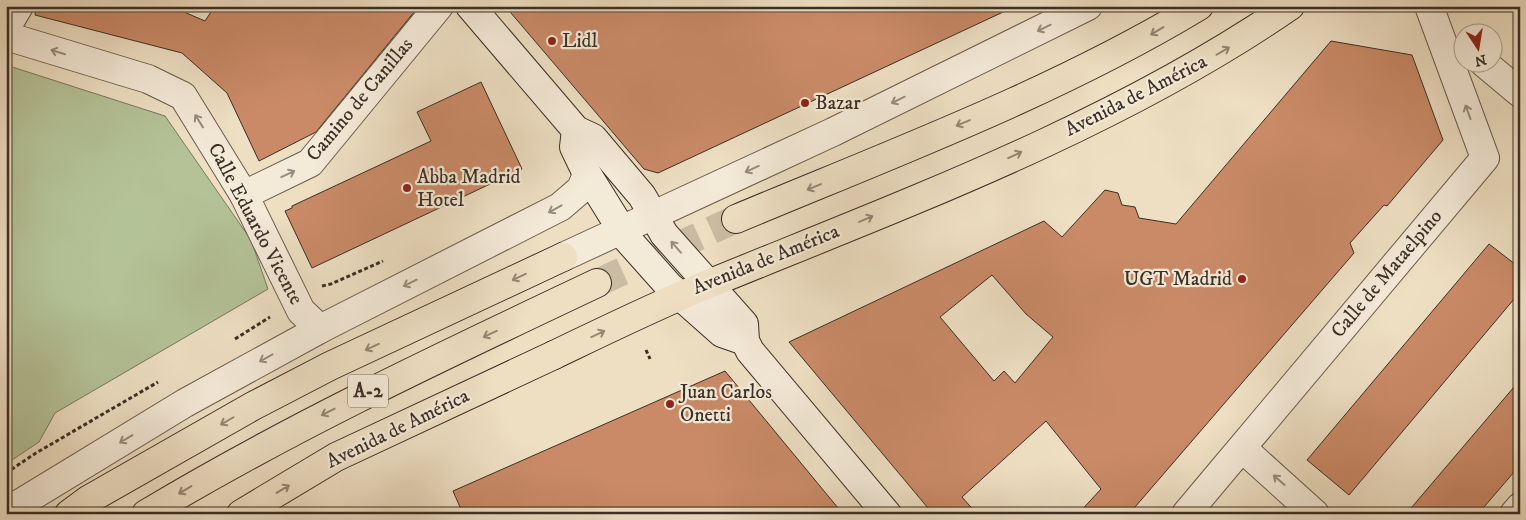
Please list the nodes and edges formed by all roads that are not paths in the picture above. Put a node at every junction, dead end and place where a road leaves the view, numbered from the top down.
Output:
1 (19, 6) edge
2 (440, 6) edge
3 (470, 6) edge
4 (1088, 6) edge
5 (1199, 6) edge
6 (1290, 6) edge
7 (1432, 15) edge
8 (6, 28) edge
9 (6, 36) edge
10 (1454, 37) edge
11 (1494, 72) edge
12 (1520, 93) edge
13 (576, 130) junction
14 (587, 174) junction
15 (244, 195) junction
16 (654, 214) junction
17 (736, 220) tunnel mouth
18 (621, 230) junction
19 (563, 257) joint
20 (597, 283) tunnel mouth
21 (708, 284) junction
22 (681, 296) junction
23 (320, 328) junction
24 (744, 341) junction
25 (1242, 448) junction
26 (1520, 507) edge
27 (6, 512) edge
28 (69, 514) edge
29 (146, 514) edge
30 (241, 514) edge
31 (887, 514) edge
32 (1186, 514) edge
33 (1315, 514) edge
34 (1514, 514) edge

1 - 8 street
15 -> 2 street, Camino de Canillas
3 - 13 street
4 -> 16 street
5 -> 17 main road
21 -> 6 main road, Avenida de América
7 - 10 street
25 -> 7 street, Calle de Mataelpino
15 -> 9 street, Calle Eduardo Vicente
11 - 12 street
13 - 14 street
13 - 16 street
14 - 18 street
14 -> 23 street
15 - 23 street, Calle Eduardo Vicente
16 - 18 street
21 -> 16 street
18 - 19 street
18 - 22 street
19 -> 28 main road
20 -> 29 main road, A-2
21 - 22 main road, Avenida de América
21 - 24 street
22 - 24 street
30 -> 22 main road, Avenida de América / A-2
23 -> 27 street
24 - 31 street
25 - 32 street, Calle de Mataelpino
33 -> 25 street
26 - 34 street

